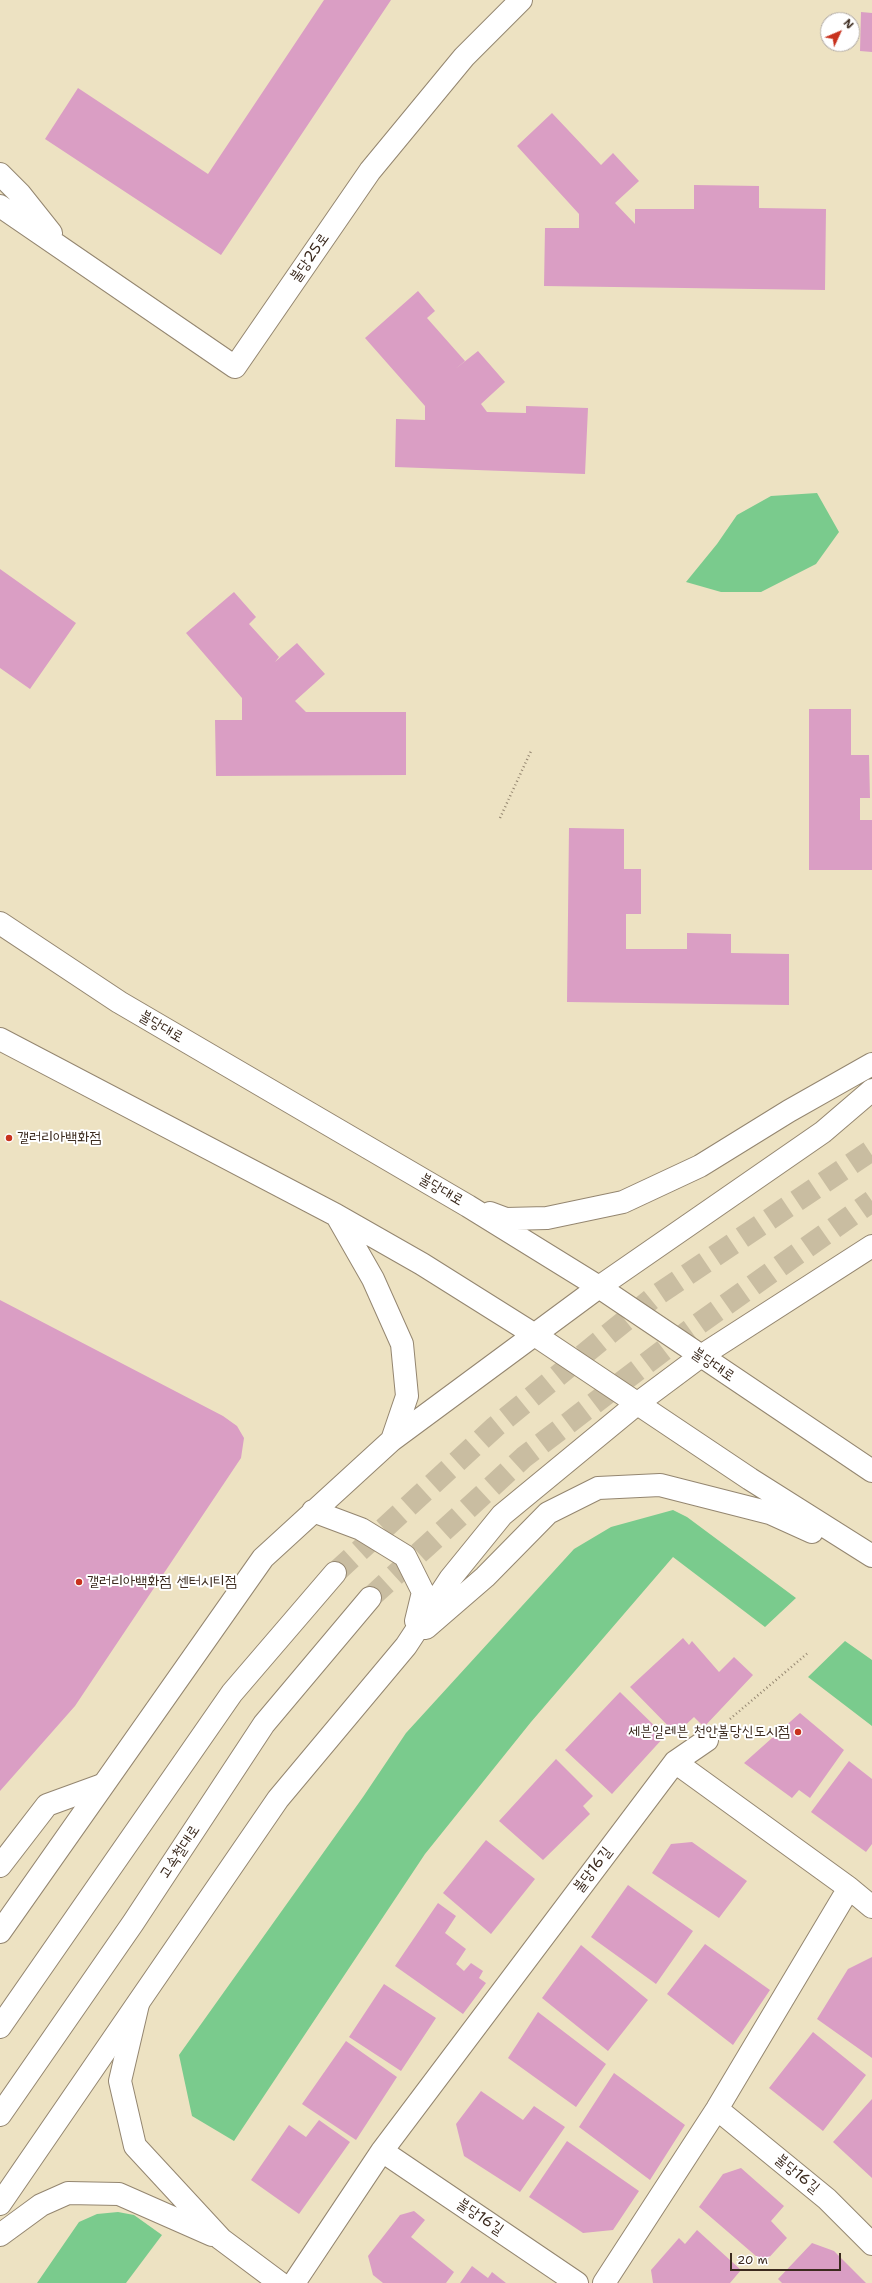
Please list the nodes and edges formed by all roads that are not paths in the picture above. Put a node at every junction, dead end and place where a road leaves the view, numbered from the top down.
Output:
1 (521, 0) edge
2 (0, 174) edge
3 (0, 206) edge
4 (0, 224) edge
5 (68, 254) junction
6 (0, 923) edge
7 (0, 1039) edge
8 (872, 1064) edge
9 (872, 1090) edge
10 (468, 1206) junction
11 (336, 1215) junction
12 (872, 1246) edge
13 (599, 1287) junction
14 (535, 1335) junction
15 (701, 1356) junction
16 (638, 1404) junction
17 (392, 1440) junction
18 (872, 1471) edge
19 (313, 1512) junction
20 (872, 1557) edge
21 (335, 1573) tunnel mouth
22 (370, 1598) tunnel mouth
23 (406, 1646) junction
24 (707, 1740) road end
25 (675, 1762) junction
26 (102, 1785) junction
27 (0, 1866) edge
28 (849, 1888) junction
29 (24, 1896) junction
30 (872, 1907) edge
31 (0, 1919) edge
32 (0, 1932) edge
33 (138, 2004) junction
34 (0, 2027) edge
35 (717, 2109) junction
36 (0, 2115) edge
37 (382, 2152) junction
38 (0, 2204) edge
39 (0, 2235) edge
40 (221, 2239) junction
41 (872, 2244) edge
42 (280, 2283) edge
43 (294, 2283) edge
44 (577, 2283) edge
45 (604, 2283) edge

1 - 5 main road, 불당25로
2 - 5 main road
3 - 5 main road
4 - 5 main road
6 - 10 main road, 불당대로
7 - 11 main road
8 - 10 main road
9 - 13 main road
10 - 13 main road, 불당대로
11 - 14 main road
11 - 17 main road
12 - 15 main road
13 - 14 main road
13 - 15 main road, 불당대로
14 - 16 main road
14 - 17 main road
15 - 16 main road
15 - 18 main road, 불당대로
16 - 20 main road
16 - 23 main road
17 - 19 main road
19 - 23 main road
19 - 26 main road
20 - 23 main road
21 - 34 main road
22 - 36 main road, 고속철대로
23 - 33 main road
24 - 25 main road, 불당16길
25 - 28 main road
25 - 37 main road, 불당16길
26 - 27 main road
26 - 29 main road
28 - 30 main road
28 - 35 main road
29 - 31 main road
29 - 32 main road
33 - 38 main road
33 - 40 main road
35 - 41 main road, 불당16길
35 - 45 main road
37 - 43 main road, 불당16길
37 - 44 main road, 불당16길
39 - 40 main road
40 - 42 main road

